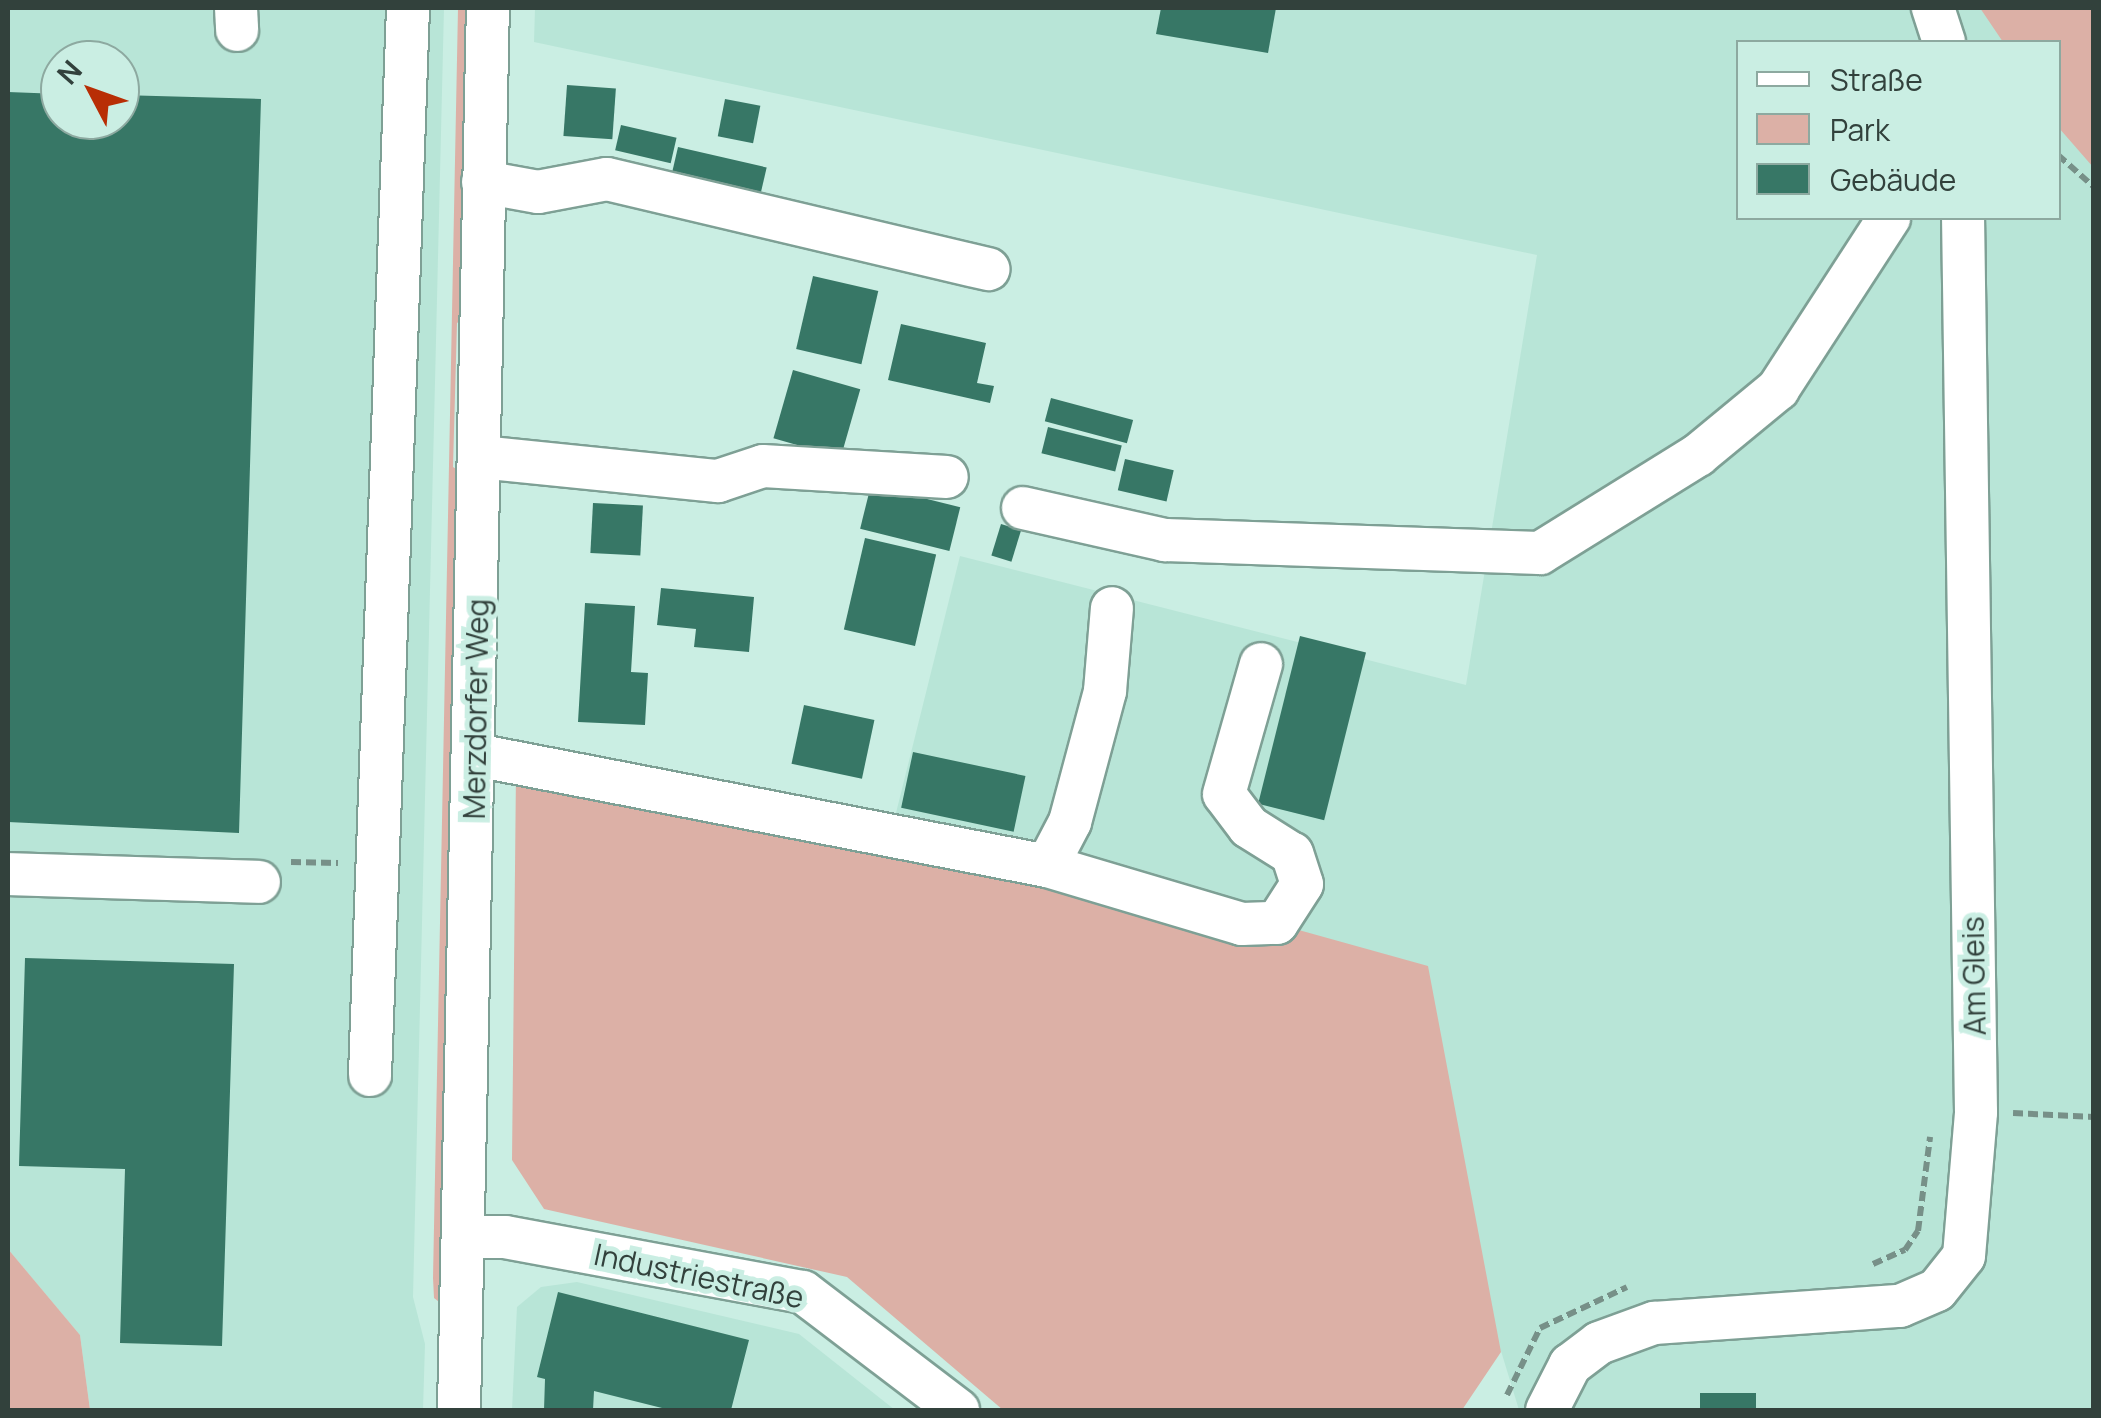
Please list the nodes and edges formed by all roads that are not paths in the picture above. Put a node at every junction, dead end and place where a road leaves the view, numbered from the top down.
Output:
1 (408, 8) edge
2 (488, 8) edge
3 (1932, 8) edge
4 (1943, 40) edge
5 (483, 182) junction
6 (1888, 220) edge
7 (1963, 220) edge
8 (990, 269) dead end
9 (480, 458) junction
10 (947, 477) dead end
11 (1022, 508) dead end
12 (1112, 608) dead end
13 (1261, 664) dead end
14 (476, 755) junction
15 (1047, 866) junction
16 (266, 872) road end
17 (8, 874) edge
18 (370, 1076) dead end
19 (464, 1237) junction
20 (459, 1410) edge
21 (958, 1410) edge
22 (1548, 1410) edge

1 - 18 street
2 - 5 street, Merzdorfer Weg
3 - 4 street
5 - 8 street
5 - 9 street, Merzdorfer Weg
6 - 11 street
7 - 22 street, Am Gleis
9 - 10 street
9 - 14 street, Merzdorfer Weg
12 - 15 street
13 - 15 street
14 - 15 street
14 - 19 street, Merzdorfer Weg
16 - 17 street
19 - 20 street, Merzdorfer Weg
19 - 21 street, Industriestraße

